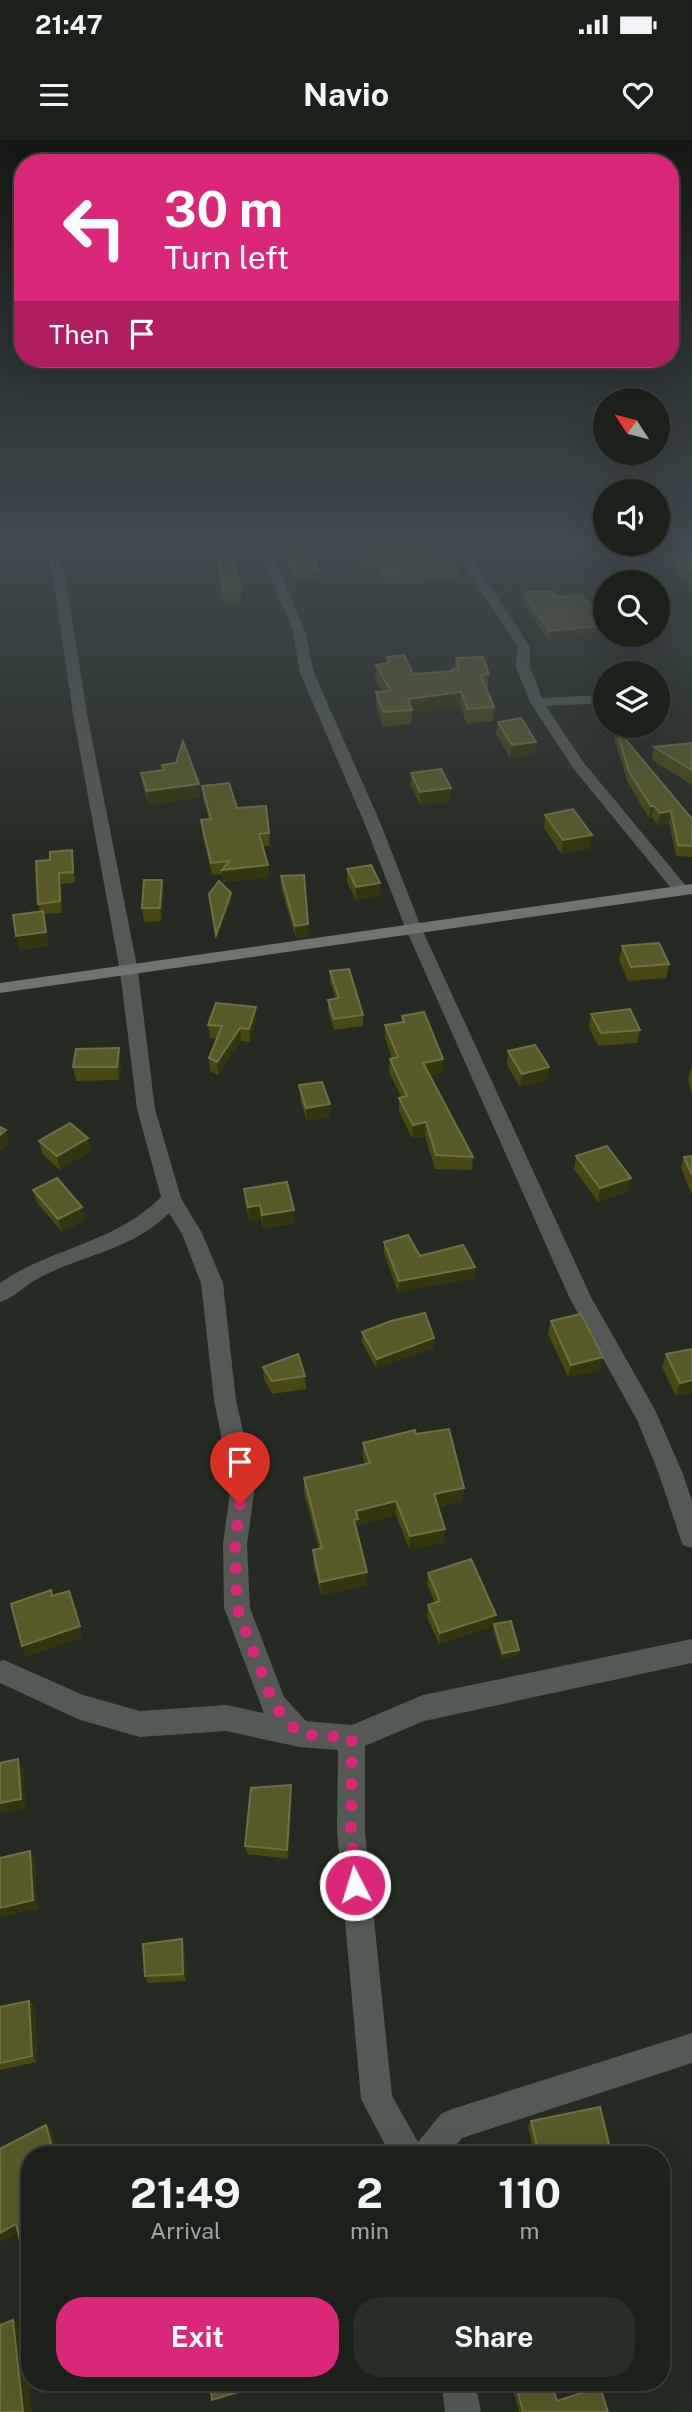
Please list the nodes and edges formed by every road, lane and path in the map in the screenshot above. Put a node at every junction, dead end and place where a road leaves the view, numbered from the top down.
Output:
1 (70, 648) edge
2 (302, 648) edge
3 (524, 648) edge
4 (593, 700) edge
5 (537, 702) junction
6 (686, 890) edge
7 (413, 927) junction
8 (129, 971) junction
9 (0, 988) edge
10 (171, 1199) junction
11 (0, 1294) edge
12 (692, 1537) edge
13 (692, 1651) edge
14 (4, 1672) dead end
15 (299, 1734) junction
16 (352, 1738) junction
17 (692, 2048) edge
18 (403, 2146) edge
19 (435, 2146) edge
20 (460, 2391) edge
21 (463, 2412) edge

1 - 8 street
2 - 7 street
3 - 5 street
4 - 5 street
5 - 6 street
6 - 7 main road
7 - 8 main road
7 - 12 street
8 - 9 main road
8 - 10 street
10 - 11 street
10 - 15 street
13 - 16 street
14 - 15 street
15 - 16 street
16 - 18 street
17 - 19 street
20 - 21 street

